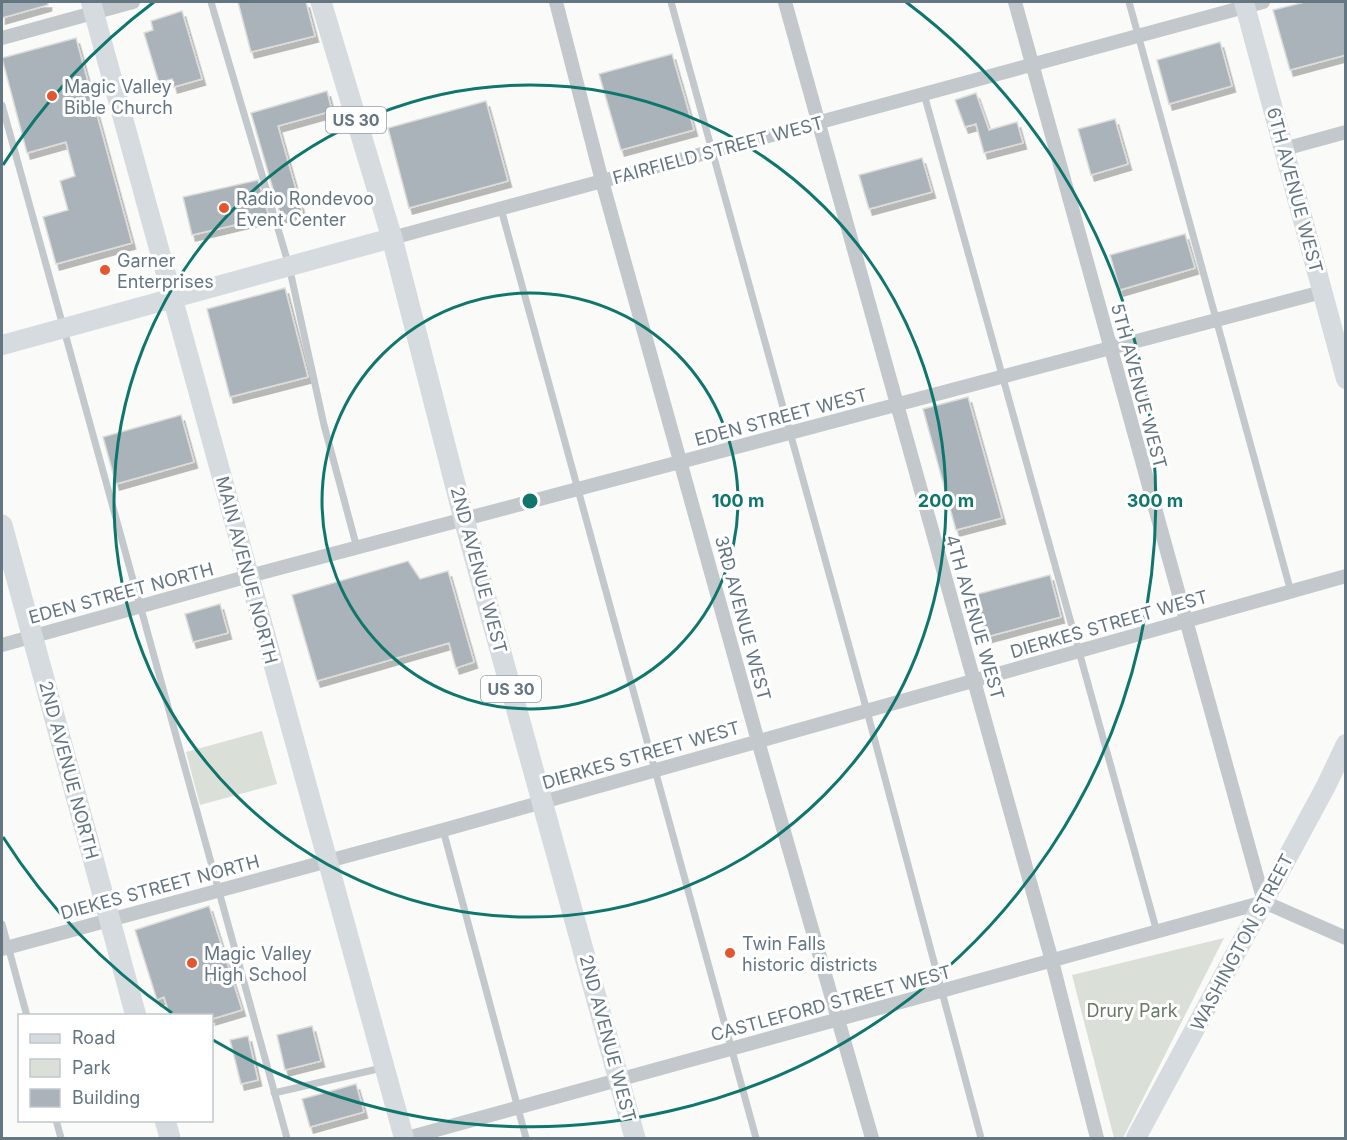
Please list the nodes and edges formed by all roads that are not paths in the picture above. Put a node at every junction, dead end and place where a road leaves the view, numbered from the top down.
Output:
1 (133, 2) edge
2 (211, 2) edge
3 (321, 2) edge
4 (556, 2) edge
5 (670, 2) edge
6 (785, 2) edge
7 (1015, 2) edge
8 (1129, 2) edge
9 (1251, 3) edge
10 (92, 7) edge
11 (1138, 35) junction
12 (2, 38) edge
13 (1032, 64) junction
14 (924, 94) junction
15 (2, 105) edge
16 (819, 122) junction
17 (1346, 132) edge
18 (1284, 149) junction
19 (711, 151) junction
20 (602, 181) junction
21 (501, 208) junction
22 (392, 238) junction
23 (289, 266) junction
24 (1322, 292) junction
25 (172, 298) junction
26 (1216, 320) junction
27 (63, 328) junction
28 (2, 345) edge
29 (1110, 348) junction
30 (1002, 377) junction
31 (1346, 379) edge
32 (896, 405) junction
33 (788, 434) junction
34 (682, 462) junction
35 (578, 489) junction
36 (465, 519) junction
37 (2, 525) edge
38 (357, 548) junction
39 (249, 576) junction
40 (1346, 576) edge
41 (1291, 591) junction
42 (140, 606) junction
43 (1185, 621) junction
44 (32, 636) junction
45 (2, 645) edge
46 (1079, 651) junction
47 (974, 681) junction
48 (867, 711) junction
49 (758, 741) junction
50 (1346, 744) edge
51 (654, 771) junction
52 (543, 802) junction
53 (443, 830) junction
54 (327, 860) junction
55 (218, 890) junction
56 (1264, 902) junction
57 (110, 919) junction
58 (2, 924) edge
59 (1157, 932) junction
60 (1346, 938) edge
61 (5, 948) edge
62 (1052, 961) junction
63 (940, 992) junction
64 (26, 1014) edge
65 (135, 1014) edge
66 (838, 1020) junction
67 (732, 1049) junction
68 (385, 1068) junction
69 (618, 1080) junction
70 (274, 1093) junction
71 (518, 1108) junction
72 (57, 1122) edge
73 (166, 1122) edge
74 (61, 1138) edge
75 (170, 1138) edge
76 (287, 1138) edge
77 (406, 1138) edge
78 (526, 1138) edge
79 (635, 1138) edge
80 (756, 1138) edge
81 (872, 1138) edge
82 (981, 1138) edge
83 (1097, 1138) edge
84 (1136, 1138) edge

1 - 10 street
2 - 23 lane
3 - 22 main road, 2ND AVENUE WEST / US 30
4 - 20 street, 3RD AVENUE WEST
5 - 19 lane
6 - 16 street, 4TH AVENUE WEST
7 - 13 street, 5TH AVENUE WEST
8 - 11 lane
9 - 11 street, FAIRFIELD STREET WEST
9 - 18 street, 6TH AVENUE WEST
10 - 12 street
10 - 25 street, MAIN AVENUE NORTH
11 - 13 street, FAIRFIELD STREET WEST
11 - 26 lane
13 - 14 street, FAIRFIELD STREET WEST
13 - 29 street, 5TH AVENUE WEST
14 - 16 street, FAIRFIELD STREET WEST
14 - 30 lane
15 - 27 lane
16 - 19 street, FAIRFIELD STREET WEST
16 - 32 street, 4TH AVENUE WEST
17 - 18 street
18 - 24 street, 6TH AVENUE WEST
19 - 20 street, FAIRFIELD STREET WEST
19 - 33 lane
20 - 21 street, FAIRFIELD STREET WEST
20 - 34 street, 3RD AVENUE WEST
21 - 22 street, FAIRFIELD STREET WEST
21 - 35 lane
22 - 23 street, FAIRFIELD STREET WEST
22 - 36 main road, 2ND AVENUE WEST / US 30
23 - 25 street, FAIRFIELD STREET WEST
23 - 38 lane
24 - 26 street, EDEN STREET WEST
24 - 31 street, 6TH AVENUE WEST
25 - 27 street, FAIRFIELD STREET WEST
25 - 39 street, MAIN AVENUE NORTH
26 - 29 street, EDEN STREET WEST
26 - 41 lane
27 - 28 street, FAIRFIELD STREET WEST
27 - 42 lane
29 - 30 street, EDEN STREET WEST
29 - 43 street, 5TH AVENUE WEST
30 - 32 street, EDEN STREET WEST
30 - 46 lane
32 - 33 street, EDEN STREET WEST
32 - 47 street, 4TH AVENUE WEST
33 - 34 street, EDEN STREET WEST
33 - 48 lane
34 - 35 street, EDEN STREET WEST
34 - 49 street, 3RD AVENUE WEST
35 - 36 street, EDEN STREET WEST
35 - 51 lane
36 - 38 street, EDEN STREET WEST
36 - 52 main road, 2ND AVENUE WEST / US 30
37 - 44 main road, 2ND AVENUE NORTH
38 - 39 street, EDEN STREET WEST
39 - 42 street, EDEN STREET NORTH
39 - 54 street, MAIN AVENUE NORTH
40 - 41 street, DIERKES STREET WEST
41 - 43 street, DIERKES STREET WEST
42 - 44 street, EDEN STREET NORTH
42 - 55 lane
43 - 46 street, DIERKES STREET WEST
43 - 56 street, 5TH AVENUE WEST
44 - 45 street, EDEN STREET NORTH
44 - 57 main road, 2ND AVENUE NORTH
46 - 47 street, DIERKES STREET WEST
46 - 59 lane
47 - 48 street, DIERKES STREET WEST
47 - 62 street, 4TH AVENUE WEST
48 - 49 street, DIERKES STREET WEST
48 - 63 lane
49 - 51 street, DIERKES STREET WEST
49 - 66 street, 3RD AVENUE WEST
50 - 56 street, WASHINGTON STREET
51 - 52 street, DIERKES STREET WEST
51 - 67 lane
52 - 53 street, DIERKES STREET WEST
52 - 69 main road, 2ND AVENUE WEST / US 30
53 - 54 street, DIERKES STREET WEST
53 - 71 lane
54 - 55 street, DIEKES STREET NORTH
54 - 68 street, MAIN AVENUE NORTH
55 - 57 street, DIEKES STREET NORTH
55 - 70 lane
56 - 59 street, CASTLEFORD STREET WEST
56 - 60 street
56 - 84 street, WASHINGTON STREET
57 - 61 street, DIEKES STREET NORTH
57 - 65 main road, 2ND AVENUE NORTH
58 - 61 lane
59 - 62 street, CASTLEFORD STREET WEST
61 - 64 lane
62 - 63 street, CASTLEFORD STREET WEST
62 - 83 street, 4TH AVENUE WEST
63 - 66 street, CASTLEFORD STREET WEST
63 - 82 lane
66 - 67 street, CASTLEFORD STREET WEST
66 - 81 street, 3RD AVENUE WEST
67 - 69 street, CASTLEFORD STREET WEST
67 - 80 lane
68 - 70 lane
68 - 77 street, MAIN AVENUE NORTH
69 - 71 street, CASTLEFORD STREET WEST
69 - 79 main road, 2ND AVENUE WEST / US 30
70 - 76 lane
71 - 77 street, CASTLEFORD STREET WEST
71 - 78 lane
72 - 74 lane
73 - 75 main road

